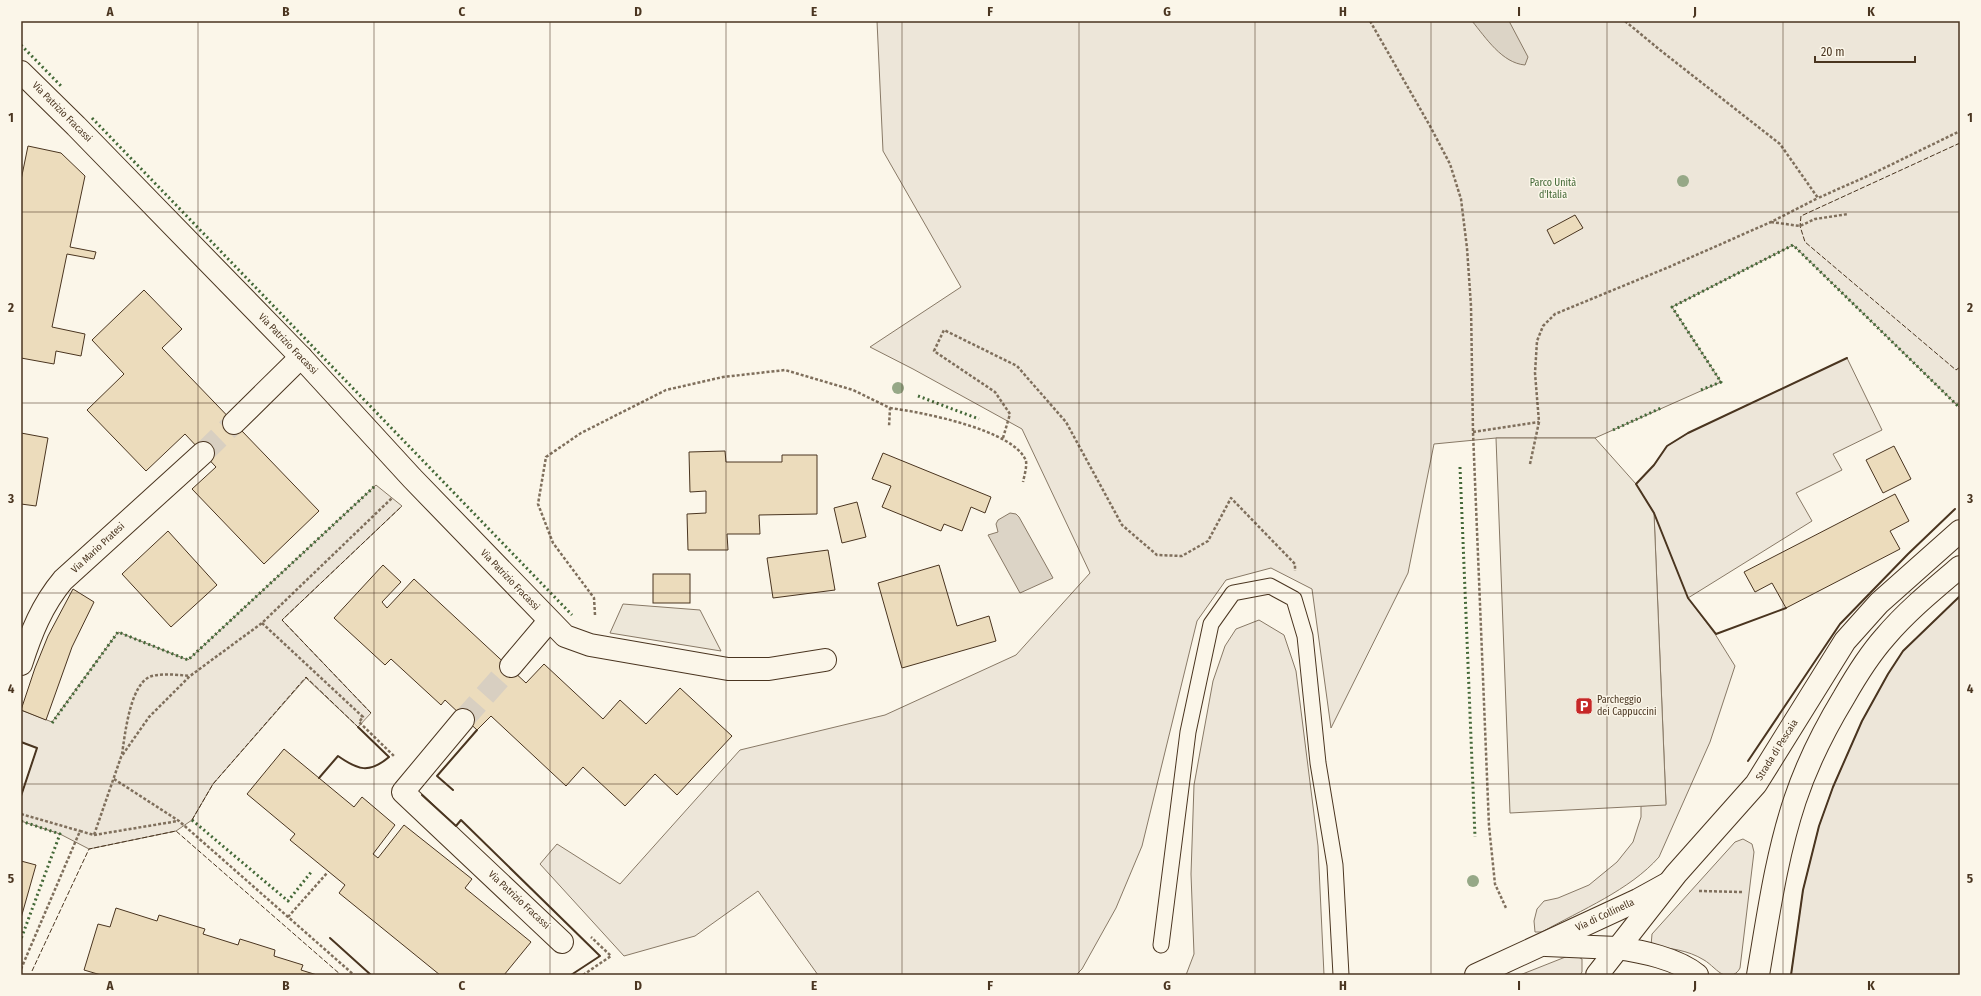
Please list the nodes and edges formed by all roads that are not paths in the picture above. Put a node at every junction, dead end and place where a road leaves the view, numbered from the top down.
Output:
1 (21, 72) edge
2 (301, 357) junction
3 (234, 423) tunnel mouth
4 (203, 453) tunnel mouth
5 (1960, 531) edge
6 (1960, 567) edge
7 (549, 621) junction
8 (825, 660) dead end
9 (21, 664) edge
10 (511, 666) tunnel mouth
11 (463, 720) tunnel mouth
12 (1668, 884) junction
13 (562, 942) dead end
14 (1540, 944) junction
15 (1161, 945) dead end
16 (1617, 948) junction
17 (1342, 975) edge
18 (1476, 975) edge
19 (1597, 975) edge
20 (1697, 975) edge
21 (1758, 975) edge

1 - 2 street, Via Patrizio Fracassi
2 - 3 street
2 - 7 street, Via Patrizio Fracassi
4 - 9 street, Via Mario Pratesi
5 - 12 street, Strada di Pescaia
6 - 21 street
7 - 8 street, Via Patrizio Fracassi
7 - 10 street
11 - 13 street, Via Patrizio Fracassi
12 - 14 street, Via di Collinella
12 - 16 street, Strada di Pescaia
14 - 16 street, Via di Collinella
14 - 18 street, Via di Collinella
15 - 17 lane
16 - 19 street, Strada di Pescaia
16 - 20 street, Via di Collinella

